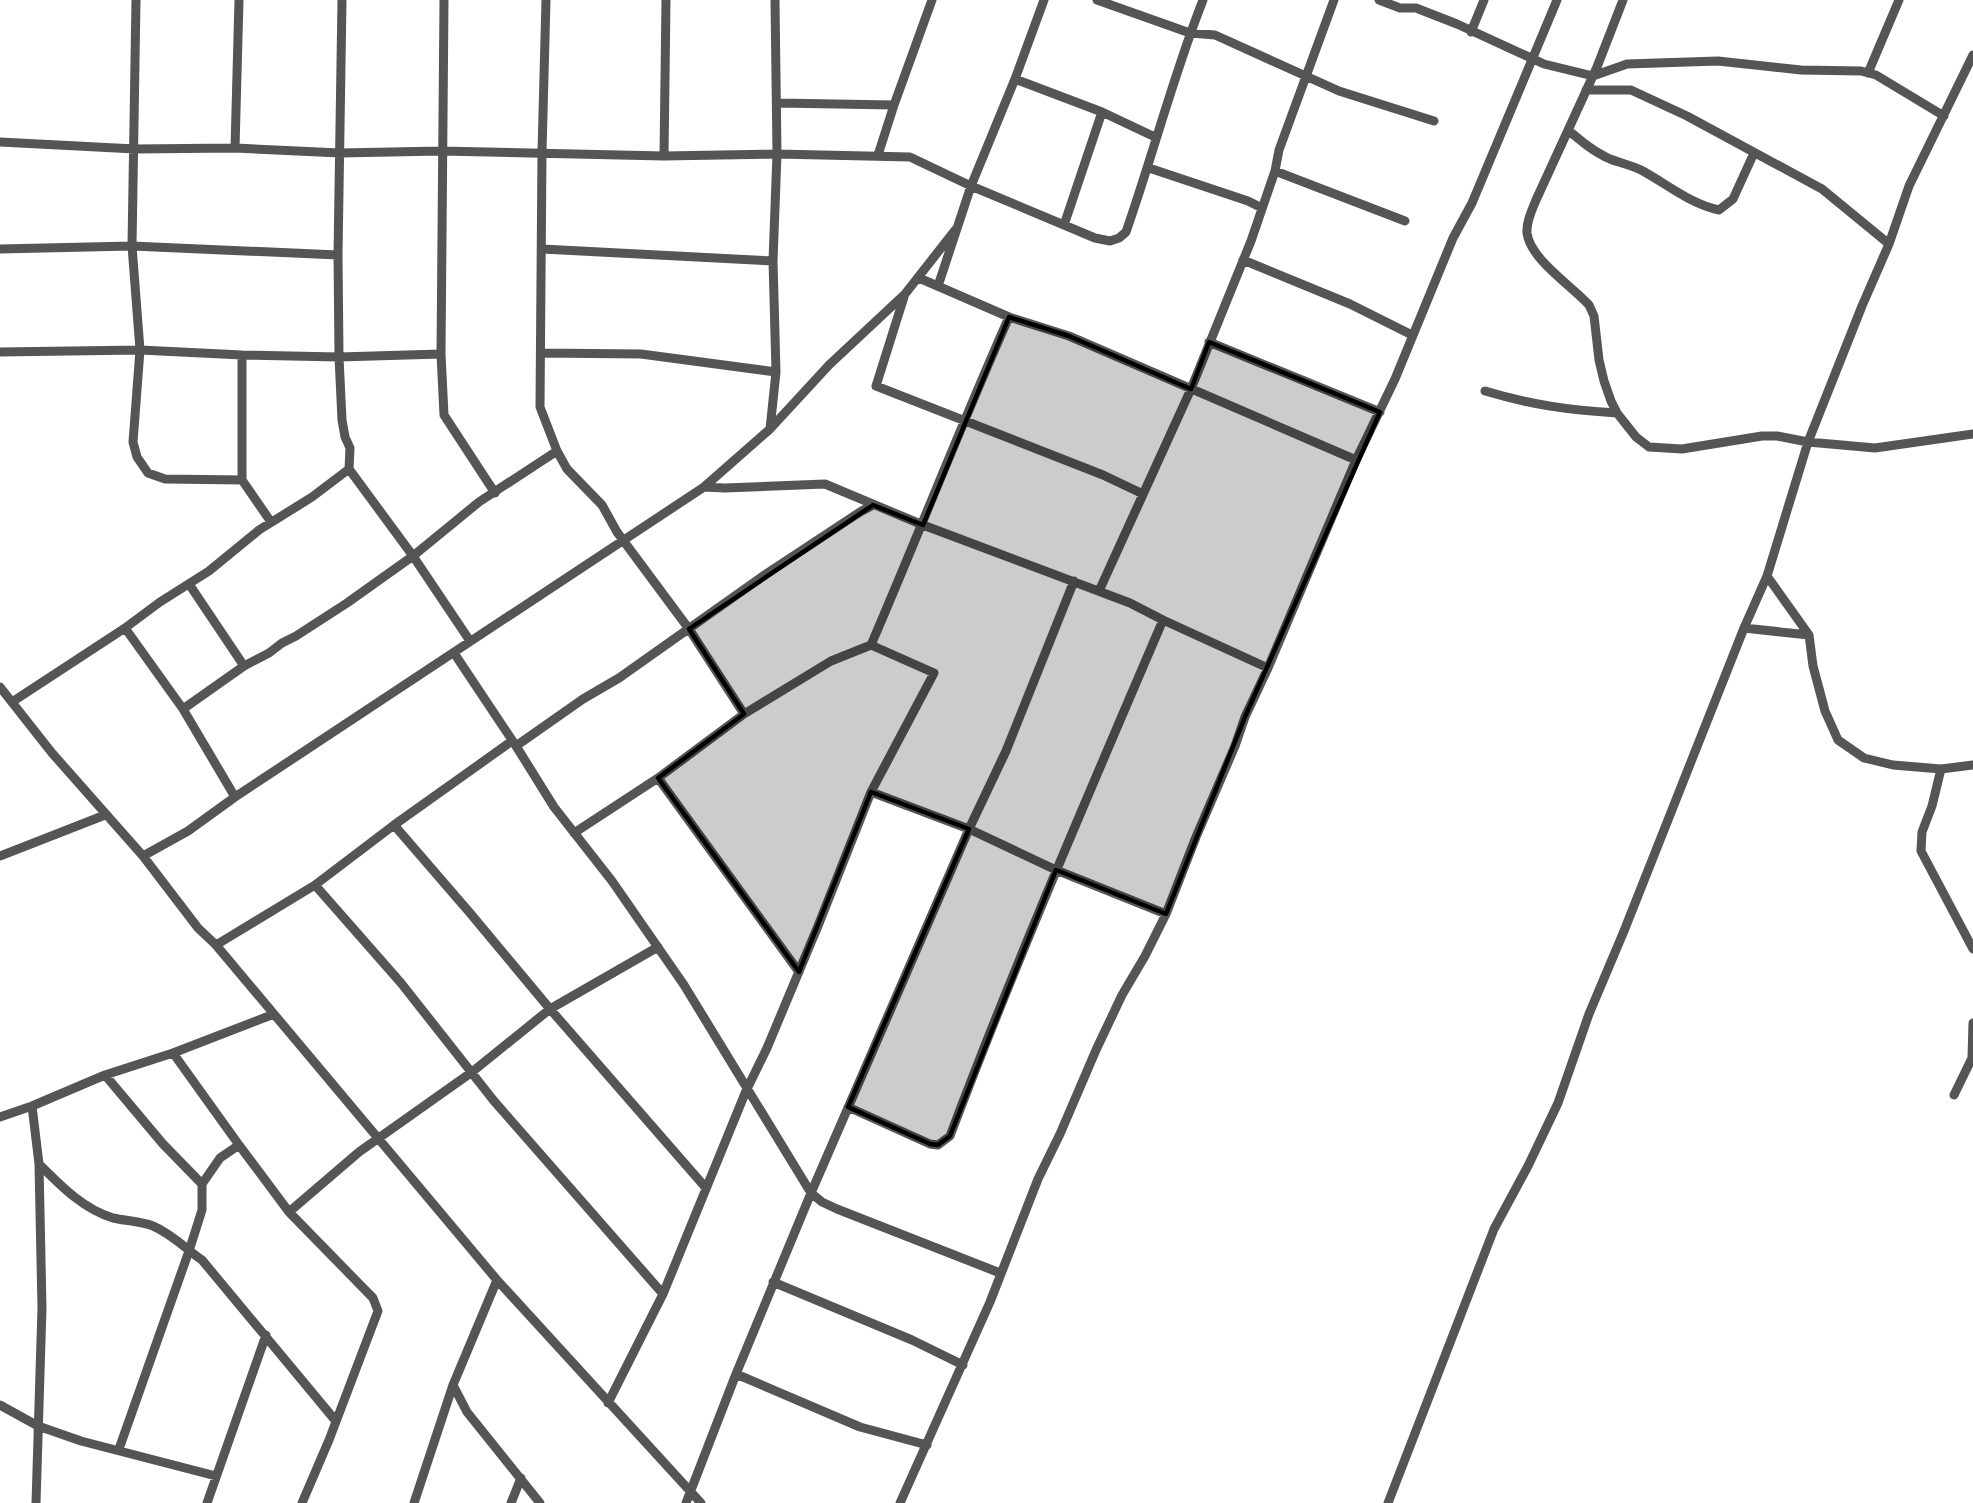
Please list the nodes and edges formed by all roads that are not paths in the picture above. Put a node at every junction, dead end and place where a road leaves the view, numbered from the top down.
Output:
1 (136, 0) edge
2 (239, 0) edge
3 (342, 0) edge
4 (444, 0) edge
5 (546, 0) edge
6 (666, 0) edge
7 (775, 0) edge
8 (932, 0) edge
9 (1044, 0) edge
10 (1097, 0) edge
11 (1203, 0) edge
12 (1334, 0) edge
13 (1379, 0) edge
14 (1484, 0) edge
15 (1557, 0) edge
16 (1623, 0) edge
17 (1899, 0) edge
18 (1407, 4) edge
19 (1471, 32) junction
20 (1191, 33) junction
21 (1973, 55) edge
22 (1531, 58) junction
23 (1869, 73) junction
24 (1593, 76) junction
25 (1305, 77) junction
26 (1015, 79) junction
27 (1586, 90) junction
28 (777, 103) junction
29 (894, 105) junction
30 (1102, 112) junction
31 (1944, 116) junction
32 (1434, 121) dead end
33 (1568, 130) junction
34 (1155, 137) junction
35 (0, 142) edge
36 (235, 148) junction
37 (135, 149) junction
38 (441, 151) junction
39 (542, 152) junction
40 (340, 153) junction
41 (1754, 153) junction
42 (777, 154) junction
43 (878, 155) junction
44 (664, 156) junction
45 (1149, 168) junction
46 (1275, 171) junction
47 (971, 186) junction
48 (1262, 208) junction
49 (1405, 221) dead end
50 (1064, 225) junction
51 (956, 229) junction
52 (1889, 244) junction
53 (132, 246) junction
54 (0, 249) edge
55 (542, 249) junction
56 (338, 255) junction
57 (1243, 260) junction
58 (773, 261) junction
59 (919, 278) junction
60 (938, 286) junction
61 (905, 294) junction
62 (1009, 316) junction
63 (1412, 335) junction
64 (1209, 342) junction
65 (140, 350) junction
66 (0, 352) edge
67 (541, 353) junction
68 (441, 354) junction
69 (242, 356) junction
70 (339, 357) junction
71 (776, 372) junction
72 (1191, 389) junction
73 (1485, 391) dead end
74 (1380, 412) junction
75 (1617, 413) junction
76 (963, 420) junction
77 (770, 429) junction
78 (1973, 434) edge
79 (1808, 442) junction
80 (557, 451) junction
81 (1356, 460) junction
82 (349, 469) junction
83 (242, 480) junction
84 (704, 486) junction
85 (495, 493) junction
86 (1143, 494) junction
87 (873, 505) junction
88 (271, 522) junction
89 (923, 525) junction
90 (624, 540) junction
91 (412, 556) junction
92 (1767, 576) junction
93 (1074, 581) junction
94 (189, 584) junction
95 (1100, 591) junction
96 (1164, 621) junction
97 (125, 628) junction
98 (1744, 628) junction
99 (689, 629) junction
100 (1809, 635) junction
101 (470, 641) junction
102 (871, 645) junction
103 (454, 653) junction
104 (244, 666) junction
105 (1268, 668) junction
106 (0, 687) edge
107 (12, 702) junction
108 (183, 709) junction
109 (744, 714) junction
110 (514, 743) junction
111 (1973, 765) edge
112 (1941, 769) junction
113 (658, 778) junction
114 (871, 792) junction
115 (235, 797) junction
116 (105, 815) junction
117 (394, 825) junction
118 (969, 829) junction
119 (574, 833) junction
120 (0, 856) edge
121 (143, 856) junction
122 (1056, 870) junction
123 (315, 885) junction
124 (1166, 914) junction
125 (216, 945) junction
126 (658, 947) junction
127 (1973, 949) edge
128 (799, 972) junction
129 (550, 1009) junction
130 (274, 1014) junction
131 (1973, 1023) edge
132 (173, 1053) junction
133 (472, 1072) junction
134 (105, 1075) junction
135 (746, 1091) junction
136 (1954, 1095) dead end
137 (32, 1106) junction
138 (848, 1107) junction
139 (0, 1117) edge
140 (378, 1138) junction
141 (239, 1145) junction
142 (39, 1164) junction
143 (202, 1184) junction
144 (706, 1188) junction
145 (811, 1193) junction
146 (289, 1212) junction
147 (189, 1251) junction
148 (1000, 1273) junction
149 (497, 1280) junction
150 (773, 1282) junction
151 (663, 1294) junction
152 (266, 1335) junction
153 (963, 1365) junction
154 (735, 1374) junction
155 (453, 1385) junction
156 (608, 1403) junction
157 (0, 1406) edge
158 (335, 1419) junction
159 (38, 1426) junction
160 (927, 1445) junction
161 (119, 1449) junction
162 (216, 1476) junction
163 (521, 1478) junction
164 (691, 1492) junction
165 (36, 1503) edge
166 (207, 1503) edge
167 (302, 1503) edge
168 (414, 1503) edge
169 (511, 1503) edge
170 (540, 1503) edge
171 (686, 1503) edge
172 (701, 1503) edge
173 (900, 1503) edge
174 (1388, 1503) edge

1 - 37 street
2 - 36 street
3 - 40 street
4 - 38 street
5 - 39 street
6 - 44 street
7 - 28 street
8 - 29 street
9 - 26 street
10 - 20 street
11 - 20 street
12 - 25 street
13 - 18 street
14 - 19 street
15 - 22 street
16 - 24 street
17 - 23 street
18 - 19 street
19 - 22 street
20 - 25 street
20 - 34 street
21 - 31 street
22 - 24 street
22 - 63 street
23 - 24 street
23 - 31 street
24 - 27 street
25 - 32 street
25 - 46 street
26 - 30 street
26 - 47 street
27 - 33 street
27 - 41 street
28 - 29 street
28 - 42 street
29 - 43 street
30 - 34 street
30 - 50 street
31 - 52 street
33 - 41 street
33 - 75 street
34 - 45 street
35 - 37 street
36 - 37 street
36 - 40 street
37 - 53 street
38 - 39 street
38 - 40 street
38 - 68 street
39 - 44 street
39 - 55 street
40 - 56 street
41 - 52 street
42 - 43 street
42 - 44 street
42 - 58 street
43 - 47 street
45 - 48 street
45 - 50 street
46 - 48 street
46 - 49 street
47 - 50 street
47 - 51 street
48 - 57 street
51 - 59 street
51 - 60 street
52 - 79 street
53 - 54 street
53 - 56 street
53 - 65 street
55 - 58 street
55 - 67 street
56 - 70 street
57 - 63 street
57 - 64 street
58 - 71 street
59 - 60 street
59 - 61 street
60 - 62 street
61 - 76 street
61 - 77 street
62 - 72 street
62 - 76 street
63 - 74 street
64 - 72 street
64 - 74 street
65 - 66 street
65 - 69 street
65 - 83 street
67 - 71 street
67 - 80 street
68 - 70 street
68 - 85 street
69 - 70 street
69 - 83 street
70 - 82 street
71 - 77 street
72 - 81 street
72 - 86 street
73 - 75 street
74 - 81 street
75 - 79 street
76 - 86 street
76 - 89 street
77 - 84 street
78 - 79 street
79 - 92 street
80 - 85 street
80 - 90 street
81 - 105 street
82 - 88 street
82 - 91 street
83 - 88 street
84 - 87 street
84 - 90 street
85 - 91 street
86 - 95 street
87 - 89 street
87 - 99 street
88 - 94 street
89 - 93 street
89 - 102 street
90 - 99 street
90 - 101 street
91 - 101 street
91 - 104 street
92 - 98 street
92 - 100 street
93 - 95 street
93 - 118 street
94 - 97 street
94 - 104 street
95 - 96 street
96 - 105 street
96 - 122 street
97 - 107 street
97 - 108 street
98 - 100 street
98 - 174 street
99 - 109 street
99 - 110 street
100 - 112 street
101 - 103 street
102 - 109 street
102 - 114 street
103 - 110 street
103 - 115 street
104 - 108 street
105 - 124 street
106 - 107 street
107 - 116 street
108 - 115 street
109 - 113 street
110 - 117 street
110 - 119 street
111 - 112 street
112 - 127 street
113 - 119 street
113 - 128 street
114 - 118 street
114 - 128 street
115 - 121 street
116 - 120 street
116 - 121 street
117 - 123 street
117 - 129 street
118 - 122 street
118 - 138 street
119 - 126 street
121 - 125 street
122 - 124 street
122 - 138 street
123 - 125 street
123 - 133 street
124 - 148 street
125 - 130 street
126 - 129 street
126 - 135 street
128 - 135 street
129 - 133 street
129 - 144 street
130 - 132 street
130 - 140 street
131 - 136 street
132 - 134 street
132 - 141 street
133 - 140 street
133 - 151 street
134 - 137 street
134 - 143 street
135 - 144 street
135 - 145 street
137 - 139 street
137 - 142 street
138 - 145 street
140 - 146 street
140 - 149 street
141 - 143 street
141 - 146 street
142 - 147 street
142 - 159 street
143 - 147 street
144 - 151 street
145 - 148 street
145 - 150 street
146 - 158 street
147 - 152 street
147 - 161 street
148 - 153 street
149 - 155 street
149 - 156 street
150 - 153 street
150 - 154 street
151 - 156 street
152 - 158 street
152 - 162 street
153 - 160 street
154 - 160 street
154 - 164 street
155 - 163 street
155 - 168 street
156 - 164 street
157 - 159 street
158 - 167 street
159 - 161 street
159 - 165 street
160 - 173 street
161 - 162 street
162 - 166 street
163 - 169 street
163 - 170 street
164 - 171 street
164 - 172 street

